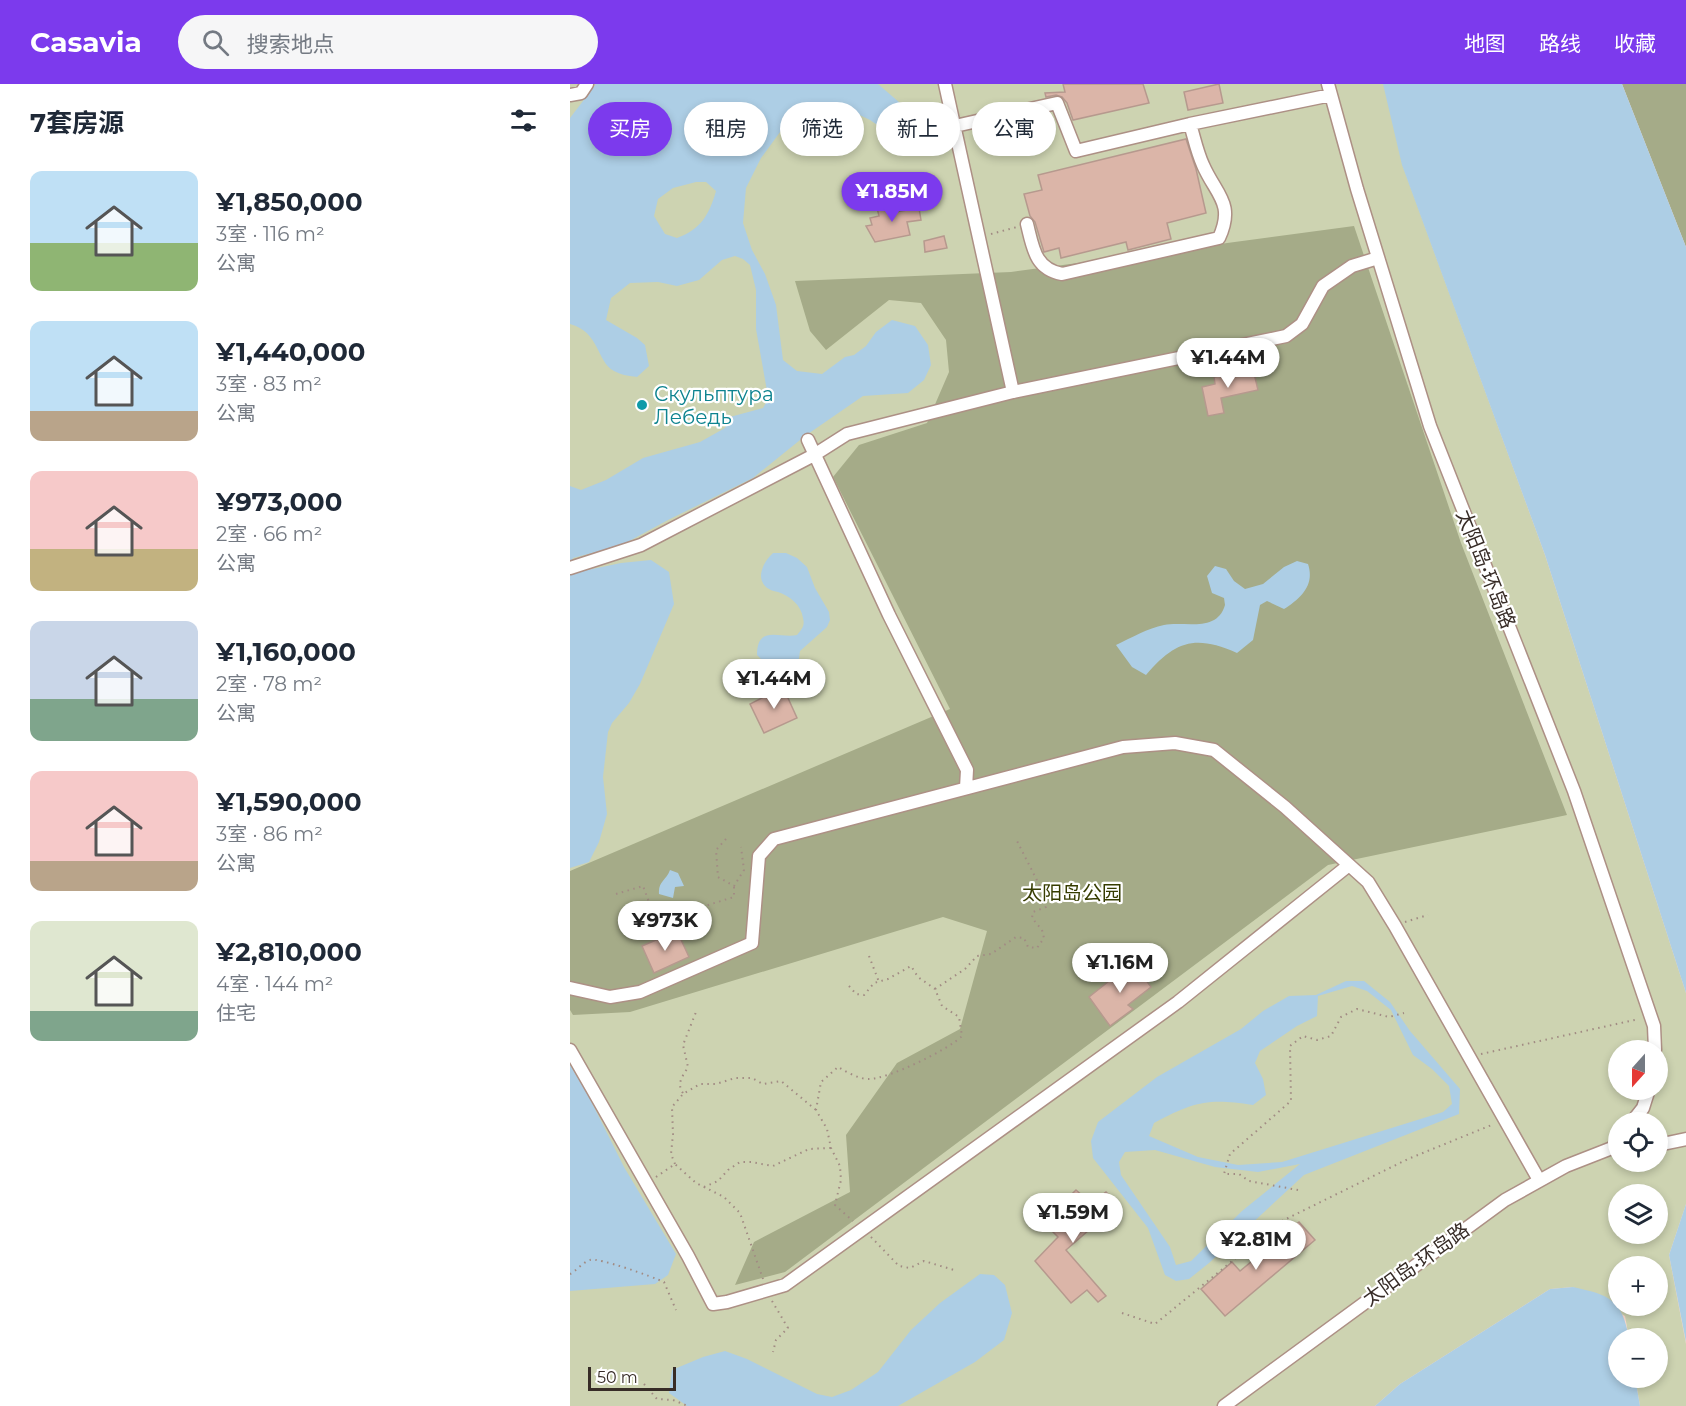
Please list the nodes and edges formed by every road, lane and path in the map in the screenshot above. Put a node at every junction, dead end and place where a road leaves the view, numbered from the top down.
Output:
1 (587, 84) edge
2 (945, 84) edge
3 (1329, 89) edge
4 (570, 95) edge
5 (949, 102) edge
6 (1190, 124) junction
7 (960, 125) edge
8 (960, 149) edge
9 (1027, 224) joint
10 (979, 237) junction
11 (1378, 258) junction
12 (1013, 392) junction
13 (808, 440) dead end
14 (814, 455) junction
15 (570, 568) edge
16 (966, 788) junction
17 (726, 840) dead end
18 (1017, 841) dead end
19 (741, 847) dead end
20 (1349, 865) junction
21 (734, 886) junction
22 (616, 894) dead end
23 (1428, 915) dead end
24 (656, 921) junction
25 (1395, 926) junction
26 (663, 937) dead end
27 (869, 956) dead end
28 (879, 982) junction
29 (849, 986) dead end
30 (570, 988) edge
31 (935, 989) junction
32 (696, 1012) dead end
33 (1404, 1012) dead end
34 (1651, 1017) junction
35 (1655, 1040) edge
36 (570, 1050) edge
37 (1469, 1056) junction
38 (683, 1094) junction
39 (816, 1110) junction
40 (1504, 1119) junction
41 (1686, 1139) edge
42 (1668, 1143) edge
43 (831, 1148) junction
44 (1608, 1148) edge
45 (675, 1164) junction
46 (1539, 1180) junction
47 (646, 1183) junction
48 (704, 1187) junction
49 (1298, 1190) dead end
50 (863, 1229) junction
51 (954, 1270) dead end
52 (570, 1274) edge
53 (767, 1290) junction
54 (676, 1310) dead end
55 (1122, 1313) dead end
56 (773, 1352) dead end
57 (644, 1384) dead end
58 (688, 1406) edge
59 (1224, 1406) edge

1 - 4 street
2 - 5 street
3 - 6 street
3 - 11 street, 太阳岛•环岛路
6 - 7 street
6 - 9 street
8 - 10 street
9 - 10 path
10 - 12 street
11 - 12 street
11 - 34 street, 太阳岛•环岛路
12 - 14 street
13 - 14 street
14 - 15 street
14 - 16 street
16 - 20 street
16 - 30 street
17 - 21 path
18 - 31 path
19 - 21 path
20 - 25 street
20 - 50 street
21 - 24 path
22 - 24 path
23 - 25 path
24 - 26 path
25 - 37 street
27 - 28 path
28 - 29 path
28 - 31 path
31 - 39 path
32 - 38 path
33 - 49 path
34 - 35 street, 太阳岛•环岛路
34 - 37 path
36 - 47 street
37 - 40 street
38 - 39 path
38 - 45 path
39 - 43 path
40 - 46 street
40 - 55 path
41 - 42 street
43 - 48 path
43 - 50 path
44 - 46 street, 太阳岛•环岛路
45 - 47 path
45 - 48 path
46 - 59 street, 太阳岛•环岛路
47 - 53 street
48 - 53 path
50 - 51 path
50 - 53 street
52 - 54 path
53 - 56 path
57 - 58 path

